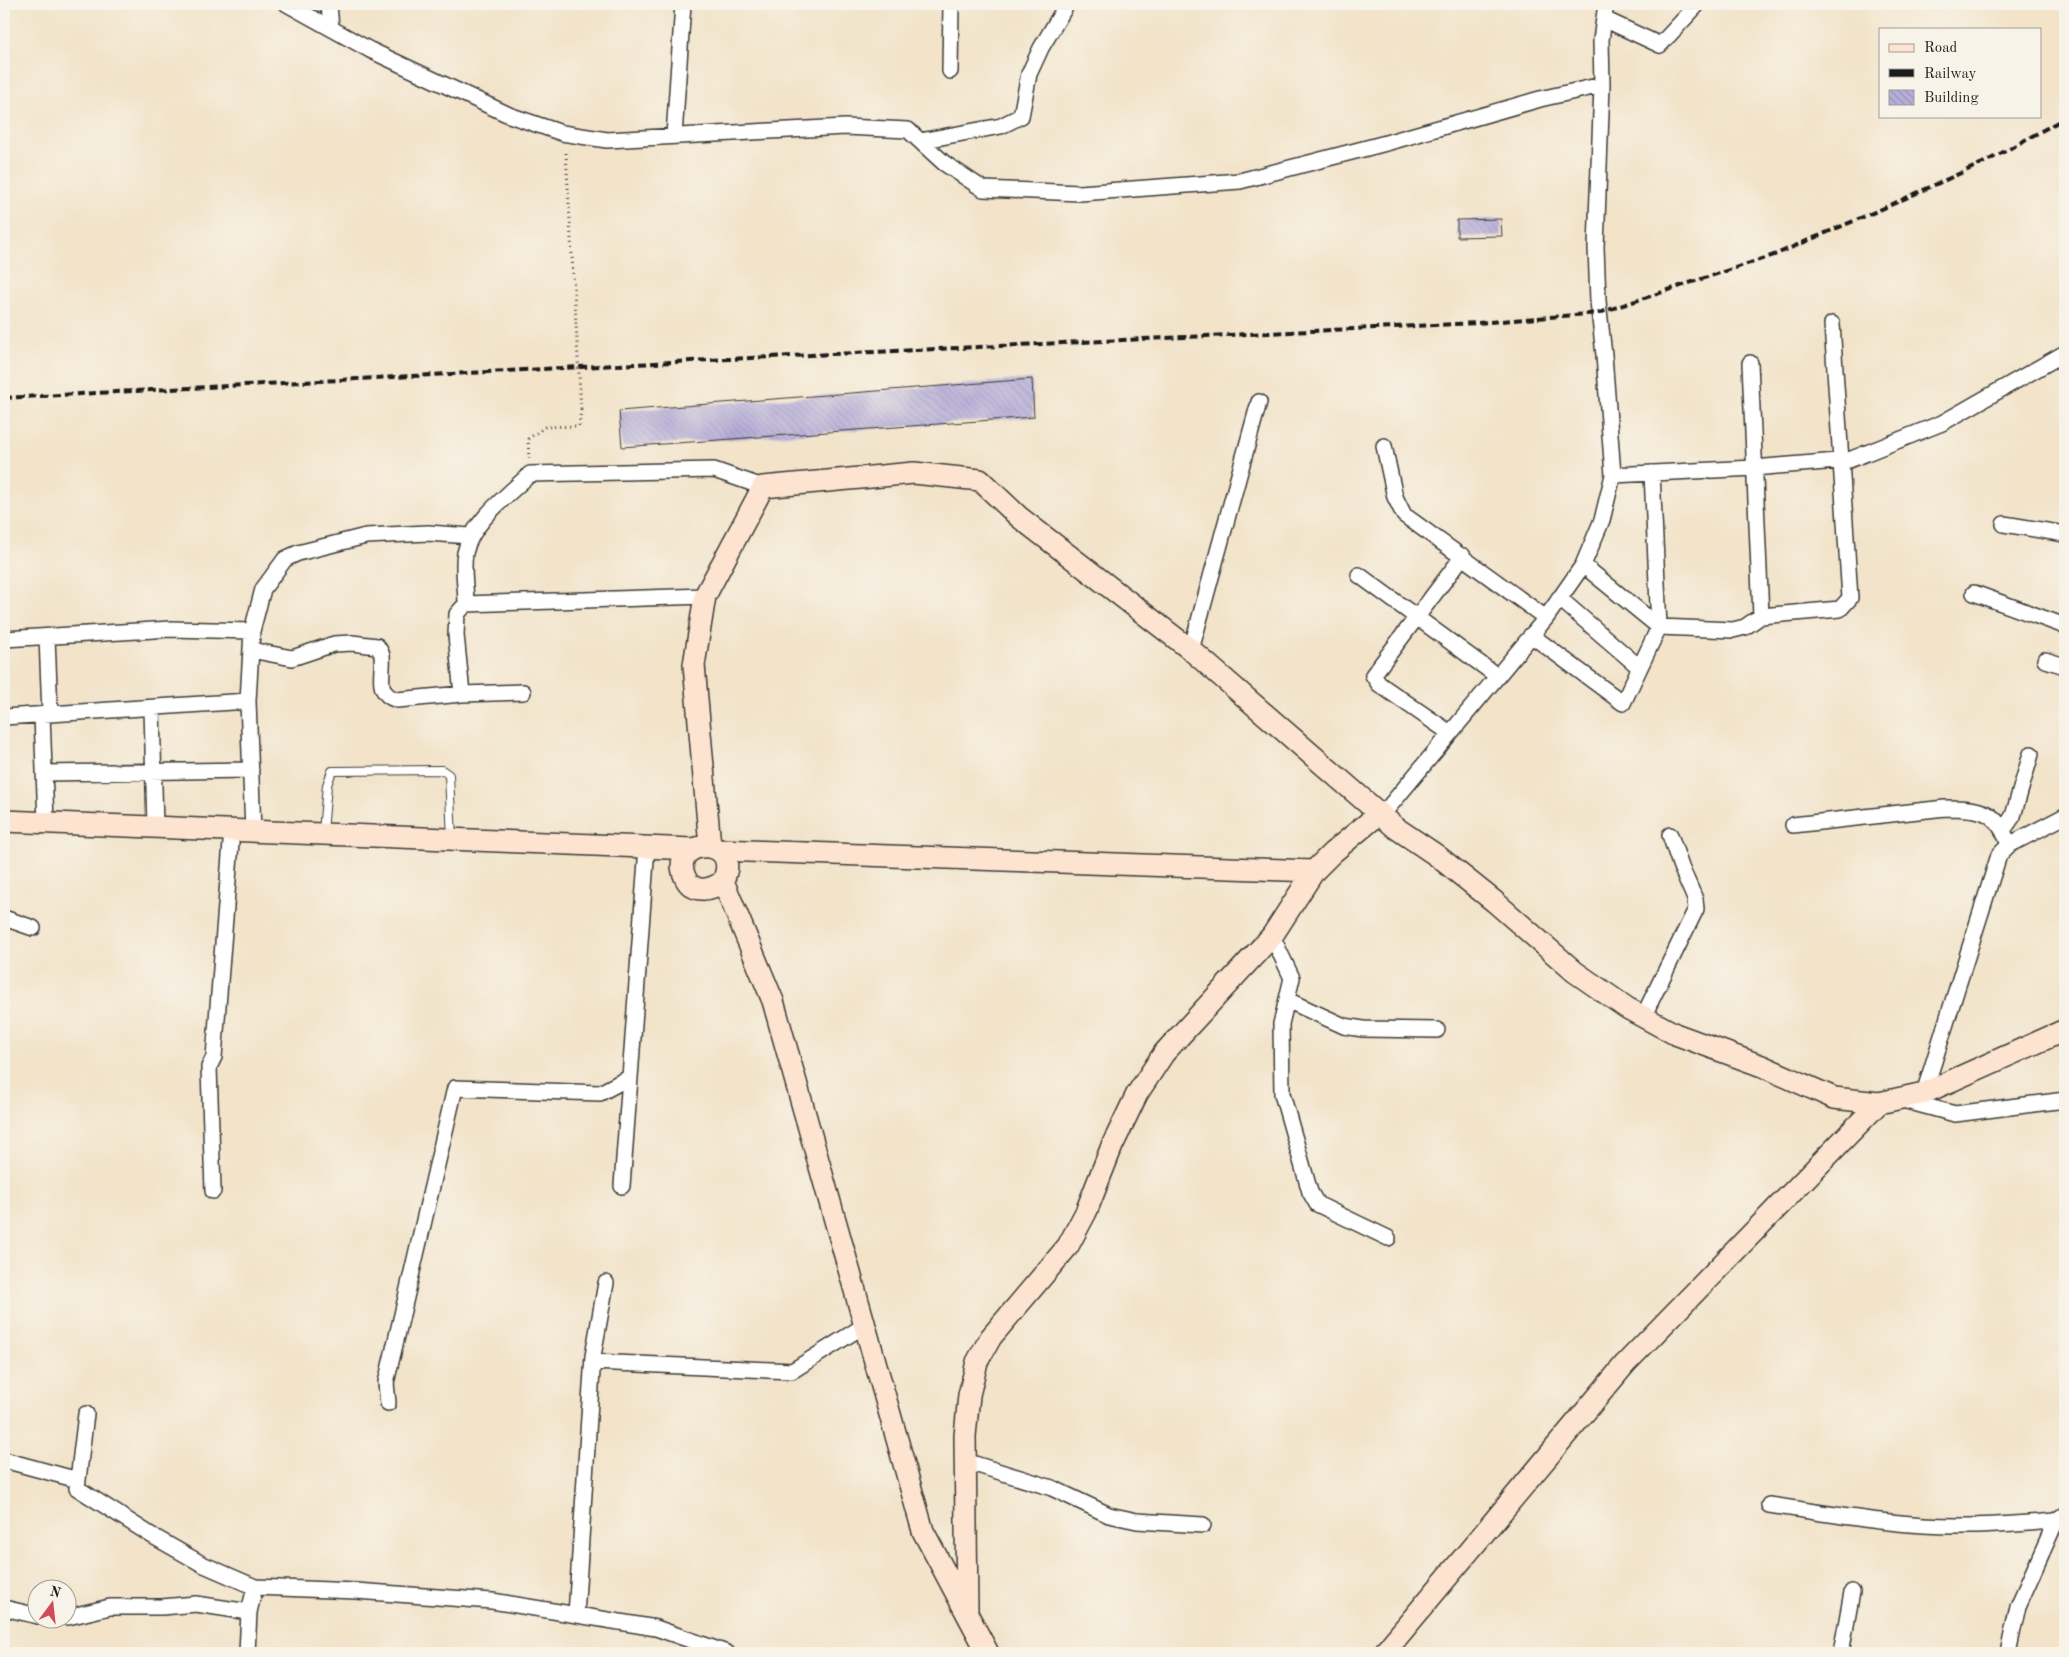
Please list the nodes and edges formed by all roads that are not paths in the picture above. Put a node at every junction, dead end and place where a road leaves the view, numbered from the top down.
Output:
1 (286, 4) edge
2 (329, 4) edge
3 (683, 4) edge
4 (951, 4) edge
5 (1067, 4) edge
6 (1698, 4) edge
7 (1605, 11) edge
8 (331, 28) junction
9 (950, 72) dead end
10 (1602, 85) junction
11 (674, 136) junction
12 (920, 141) junction
13 (1832, 324) dead end
14 (2065, 353) edge
15 (1750, 363) dead end
16 (1259, 402) dead end
17 (1384, 446) dead end
18 (1841, 460) junction
19 (1754, 468) junction
20 (1652, 473) junction
21 (1613, 475) junction
22 (763, 487) junction
23 (2004, 524) dead end
24 (2065, 534) edge
25 (470, 536) junction
26 (1463, 556) junction
27 (1583, 565) junction
28 (1359, 575) dead end
29 (1974, 593) dead end
30 (705, 596) junction
31 (1560, 598) junction
32 (466, 604) junction
33 (1761, 616) junction
34 (1417, 617) junction
35 (1546, 618) junction
36 (2065, 626) edge
37 (1659, 627) junction
38 (252, 631) junction
39 (1531, 635) junction
40 (47, 637) junction
41 (4, 639) edge
42 (251, 650) junction
43 (1192, 650) junction
44 (2045, 660) dead end
45 (2065, 666) edge
46 (1639, 667) junction
47 (1497, 676) junction
48 (523, 692) dead end
49 (462, 694) junction
50 (248, 701) junction
51 (152, 708) junction
52 (46, 714) junction
53 (4, 717) edge
54 (1450, 733) junction
55 (2031, 754) dead end
56 (251, 770) junction
57 (154, 772) junction
58 (44, 773) junction
59 (1380, 813) junction
60 (2064, 819) edge
61 (4, 822) edge
62 (46, 823) junction
63 (1793, 825) dead end
64 (155, 827) junction
65 (2004, 829) junction
66 (243, 830) junction
67 (323, 834) junction
68 (1670, 835) dead end
69 (452, 839) junction
70 (2009, 845) junction
71 (647, 847) junction
72 (707, 848) junction
73 (1314, 871) junction
74 (723, 881) junction
75 (4, 918) edge
76 (33, 928) dead end
77 (1272, 936) junction
78 (1287, 1000) junction
79 (1643, 1017) junction
80 (1437, 1030) dead end
81 (2065, 1030) edge
82 (630, 1077) junction
83 (1924, 1093) junction
84 (2065, 1100) edge
85 (1888, 1101) junction
86 (622, 1186) dead end
87 (213, 1191) dead end
88 (1388, 1238) dead end
89 (606, 1283) dead end
90 (865, 1325) junction
91 (593, 1362) junction
92 (388, 1403) dead end
93 (86, 1414) dead end
94 (4, 1460) edge
95 (965, 1462) junction
96 (78, 1480) junction
97 (1769, 1505) dead end
98 (2060, 1518) edge
99 (1203, 1525) dead end
100 (255, 1587) junction
101 (1852, 1592) dead end
102 (4, 1608) edge
103 (249, 1612) junction
104 (28, 1614) edge
105 (78, 1615) edge
106 (576, 1615) junction
107 (967, 1616) junction
108 (247, 1653) edge
109 (727, 1653) edge
110 (988, 1653) edge
111 (1384, 1653) edge
112 (1841, 1653) edge
113 (2008, 1653) edge

1 - 8 street
2 - 8 street
3 - 11 street
4 - 9 street
5 - 12 street
6 - 7 street
7 - 10 street
8 - 11 street
10 - 12 street
10 - 21 street
11 - 12 street
13 - 18 street
14 - 18 street
15 - 19 street
16 - 43 street
17 - 26 street
18 - 19 street
18 - 33 street
19 - 20 street
19 - 33 street
20 - 21 street
20 - 37 street
21 - 27 street
22 - 25 street
22 - 30 street
22 - 43 street
23 - 24 street
25 - 32 street
25 - 38 street
26 - 34 street
26 - 35 street
27 - 31 street
27 - 37 street
28 - 34 street
29 - 36 street
30 - 32 street
30 - 72 street
31 - 35 street
31 - 46 street
32 - 49 street
33 - 37 street
34 - 47 street
34 - 54 street
35 - 39 street
37 - 46 street
38 - 40 street
38 - 42 street
39 - 46 street
39 - 47 street
40 - 41 street
40 - 52 street
42 - 49 street
42 - 50 street
43 - 59 street
44 - 45 street
47 - 54 street
48 - 49 street
50 - 51 street
50 - 56 street
51 - 52 street
51 - 57 street
52 - 53 street
52 - 58 street
54 - 59 street
55 - 65 street
56 - 57 street
56 - 66 street
57 - 58 street
57 - 64 street
58 - 62 street
59 - 73 street
59 - 79 street
60 - 70 street
61 - 62 street
62 - 64 street
63 - 65 street
64 - 66 street
65 - 70 street
66 - 67 street
66 - 87 street
67 - 69 street
67 - 69 lane
68 - 79 street
69 - 71 street
70 - 83 street
71 - 72 street
71 - 82 street
72 - 73 street
72 - 74 street
72 - 74 street
73 - 77 street
74 - 90 street
75 - 76 street
77 - 78 street
77 - 95 street
78 - 80 street
78 - 88 street
79 - 85 street
81 - 83 street
82 - 86 street
82 - 92 street
83 - 85 street
84 - 85 street
85 - 111 street
89 - 91 street
90 - 91 street
90 - 107 street
91 - 106 street
93 - 96 street
94 - 96 street
95 - 99 street
95 - 107 street
96 - 100 street
97 - 98 street
98 - 113 street
100 - 103 street
100 - 106 street
101 - 112 street
102 - 104 street
103 - 105 street
103 - 108 street
106 - 109 street
107 - 110 street

